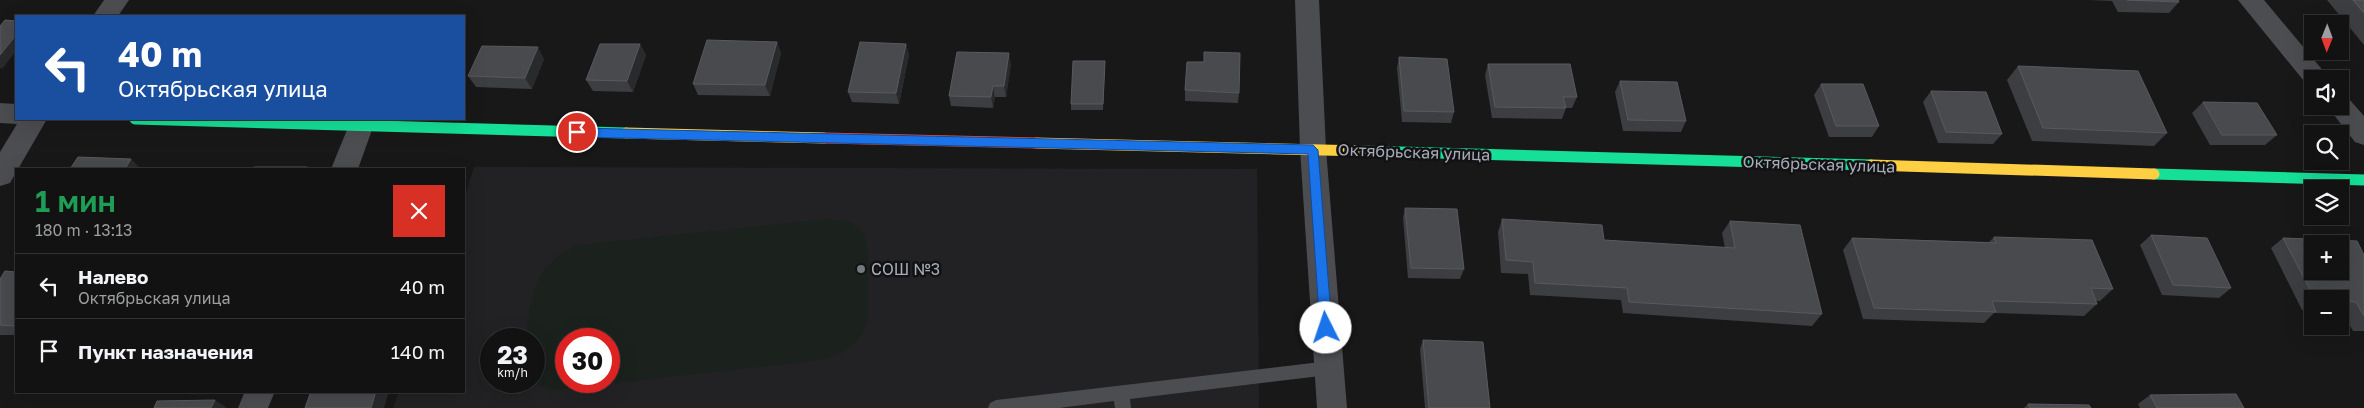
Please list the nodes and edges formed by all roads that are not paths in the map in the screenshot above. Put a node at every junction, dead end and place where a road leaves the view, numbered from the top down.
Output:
1 (117, 0) edge
2 (1308, 0) edge
3 (2250, 0) edge
4 (106, 15) edge
5 (2309, 70) edge
6 (0, 113) edge
7 (15, 114) edge
8 (2348, 115) edge
9 (33, 120) edge
10 (163, 120) edge
11 (360, 127) junction
12 (2364, 134) edge
13 (1313, 150) junction
14 (344, 168) edge
15 (0, 175) edge
16 (2364, 180) edge
17 (1329, 368) junction
18 (259, 393) edge
19 (1122, 400) edge
20 (253, 408) edge
21 (996, 408) edge
22 (1332, 408) edge

1 - 4 street
2 - 13 street
3 - 5 street
6 - 7 street
8 - 12 street
9 - 15 street
10 - 11 street, Октябрьская улица
11 - 13 street, Октябрьская улица
11 - 14 street
13 - 16 street, Октябрьская улица
13 - 17 street
17 - 19 lane
17 - 22 street
18 - 20 street
19 - 21 lane

